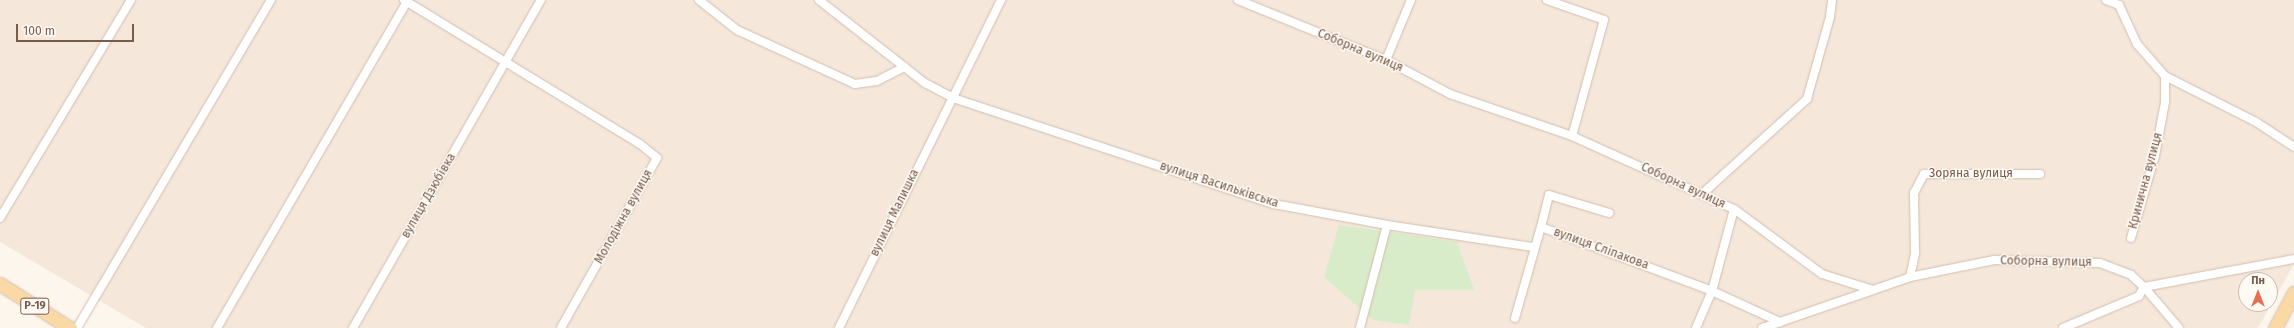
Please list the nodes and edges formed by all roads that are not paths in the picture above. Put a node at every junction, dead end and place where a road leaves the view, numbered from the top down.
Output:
1 (130, 0) edge
2 (272, 0) edge
3 (541, 0) edge
4 (699, 0) edge
5 (819, 0) edge
6 (1001, 0) edge
7 (1238, 0) edge
8 (1411, 0) edge
9 (1547, 0) edge
10 (1832, 0) edge
11 (2106, 0) edge
12 (405, 1) edge
13 (1386, 60) junction
14 (504, 63) junction
15 (905, 67) junction
16 (2165, 76) junction
17 (953, 98) junction
18 (1572, 136) junction
19 (2294, 147) edge
20 (2040, 174) dead end
21 (1702, 194) junction
22 (1734, 209) junction
23 (1609, 213) dead end
24 (0, 218) edge
25 (1387, 225) junction
26 (1541, 227) junction
27 (2131, 238) dead end
28 (1533, 247) junction
29 (2294, 259) edge
30 (1910, 277) junction
31 (0, 284) edge
32 (2144, 287) junction
33 (1873, 290) junction
34 (1712, 291) junction
35 (2294, 292) edge
36 (1515, 318) dead end
37 (1780, 322) junction
38 (70, 328) edge
39 (77, 328) edge
40 (217, 328) edge
41 (353, 328) edge
42 (561, 328) edge
43 (839, 328) edge
44 (1360, 328) edge
45 (1696, 328) edge
46 (1762, 328) edge
47 (2064, 328) edge
48 (2179, 328) edge
49 (2275, 328) edge

1 - 24 street
2 - 39 street
3 - 14 street, вулиця Дзюбівка
4 - 15 street
5 - 15 street, вулиця Васильківська
6 - 17 street
7 - 13 street, Соборна вулиця
8 - 13 street
9 - 18 street
10 - 21 street
11 - 16 street
12 - 14 street
12 - 40 street
13 - 18 street, Соборна вулиця
14 - 41 street, вулиця Дзюбівка
14 - 42 street, Молодіжна вулиця
15 - 17 street, вулиця Васильківська
16 - 19 street
16 - 27 street, Кринична вулиця
17 - 25 street, вулиця Васильківська
17 - 43 street, вулиця Малишка
18 - 21 street, Соборна вулиця
20 - 30 street, Зоряна вулиця
21 - 22 street, Соборна вулиця
22 - 33 street
22 - 34 street, Соборна вулиця
23 - 26 street
25 - 28 street, вулиця Васильківська
25 - 44 street
26 - 28 street, вулиця Сліпакова
26 - 34 street, вулиця Сліпакова
28 - 36 street, вулиця Сліпакова
29 - 32 street
30 - 32 street, Соборна вулиця
30 - 33 street
31 - 38 main road, Р-19
32 - 47 street
32 - 48 street, Соборна вулиця
33 - 37 street
34 - 37 street
34 - 45 street
35 - 49 main road
37 - 46 street

